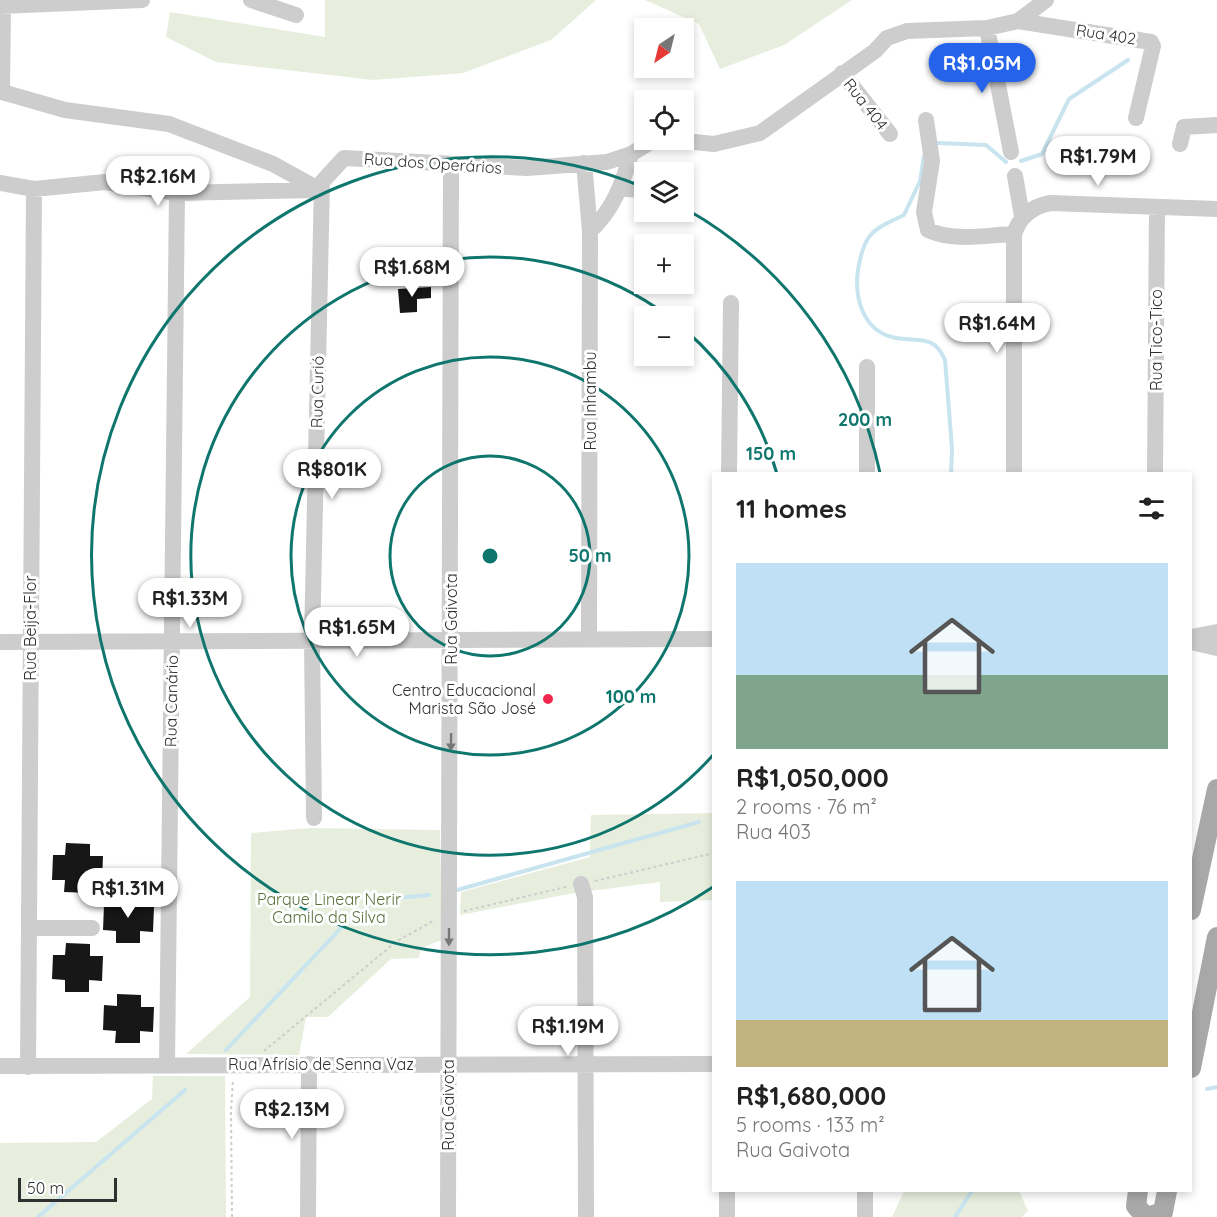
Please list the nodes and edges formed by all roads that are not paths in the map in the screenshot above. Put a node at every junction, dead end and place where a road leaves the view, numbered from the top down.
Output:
1 (141, 0) edge
2 (252, 0) edge
3 (1046, 0) edge
4 (2, 6) edge
5 (296, 15) dead end
6 (1018, 21) junction
7 (987, 28) junction
8 (842, 73) junction
9 (1136, 118) dead end
10 (926, 120) dead end
11 (1217, 125) edge
12 (890, 134) dead end
13 (694, 142) edge
14 (1180, 144) dead end
15 (638, 150) edge
16 (1011, 152) dead end
17 (632, 154) junction
18 (584, 163) junction
19 (451, 164) junction
20 (1015, 176) dead end
21 (0, 183) edge
22 (321, 186) junction
23 (621, 188) junction
24 (34, 189) junction
25 (634, 190) edge
26 (177, 193) junction
27 (1157, 207) junction
28 (1217, 209) edge
29 (1023, 216) junction
30 (590, 231) junction
31 (1014, 234) junction
32 (731, 303) dead end
33 (867, 367) dead end
34 (729, 472) edge
35 (867, 472) edge
36 (1014, 472) edge
37 (1155, 472) edge
38 (1217, 632) edge
39 (1192, 637) edge
40 (589, 639) junction
41 (712, 639) edge
42 (172, 640) junction
43 (312, 641) junction
44 (452, 641) junction
45 (0, 642) edge
46 (1192, 642) edge
47 (30, 643) junction
48 (1217, 648) edge
49 (1217, 789) edge
50 (314, 818) dead end
51 (1207, 879) edge
52 (583, 891) dead end
53 (1192, 908) edge
54 (29, 928) junction
55 (92, 928) dead end
56 (1217, 937) edge
57 (1192, 1063) edge
58 (167, 1064) junction
59 (309, 1064) junction
60 (448, 1064) junction
61 (586, 1064) junction
62 (712, 1064) edge
63 (0, 1066) edge
64 (28, 1067) junction
65 (727, 1192) edge
66 (865, 1192) edge
67 (1131, 1192) edge
68 (1138, 1192) edge
69 (1167, 1192) edge
70 (1162, 1214) edge
71 (308, 1217) edge
72 (448, 1217) edge
73 (586, 1217) edge
74 (727, 1217) edge
75 (865, 1217) edge
76 (1126, 1217) edge

1 - 4 street
2 - 5 street
3 - 6 street
4 - 22 street
6 - 7 street
6 - 9 street, Rua 402
7 - 8 street
7 - 16 street
8 - 12 street, Rua 404
8 - 13 street
10 - 31 street
11 - 14 street
15 - 17 street, Rua dos Operários
17 - 18 street, Rua dos Operários
17 - 23 street
18 - 19 street, Rua dos Operários
18 - 30 street, Rua Inhambu
19 - 22 street, Rua dos Operários
19 - 44 street, Rua Gaivota
20 - 29 street
21 - 24 street
22 - 26 street
22 - 43 street, Rua Curió
23 - 25 street
23 - 30 street
24 - 26 street
24 - 47 street, Rua Beija-Flor
26 - 42 street, Rua Canário
27 - 28 street
27 - 29 street
27 - 37 street, Rua Tico-Tico
29 - 31 street
30 - 40 street, Rua Inhambu
31 - 36 street
32 - 34 street
33 - 35 street
38 - 39 street
40 - 41 street
40 - 44 street
42 - 43 street
42 - 47 street
42 - 58 street, Rua Canário
43 - 44 street
43 - 50 street, Rua Curió
44 -> 60 street, Rua Gaivota
45 - 47 street
46 - 48 street
47 - 54 street, Rua Beija-Flor
49 - 51 main road
51 - 53 main road
52 - 61 street
54 - 55 street
54 - 64 street, Rua Beija-Flor
56 - 57 main road
58 - 59 street, Rua Afrísio de Senna Vaz
58 - 64 street, Rua Afrísio de Senna Vaz
59 - 60 street, Rua Afrísio de Senna Vaz
59 - 71 street
60 - 61 street, Rua Afrísio de Senna Vaz
60 - 72 street, Rua Gaivota
61 - 62 street, Rua Afrísio de Senna Vaz
61 - 73 street
63 - 64 street, Rua Afrísio de Senna Vaz
65 - 74 street
66 - 75 street
67 - 76 main road
68 - 70 main road
69 - 70 main road

